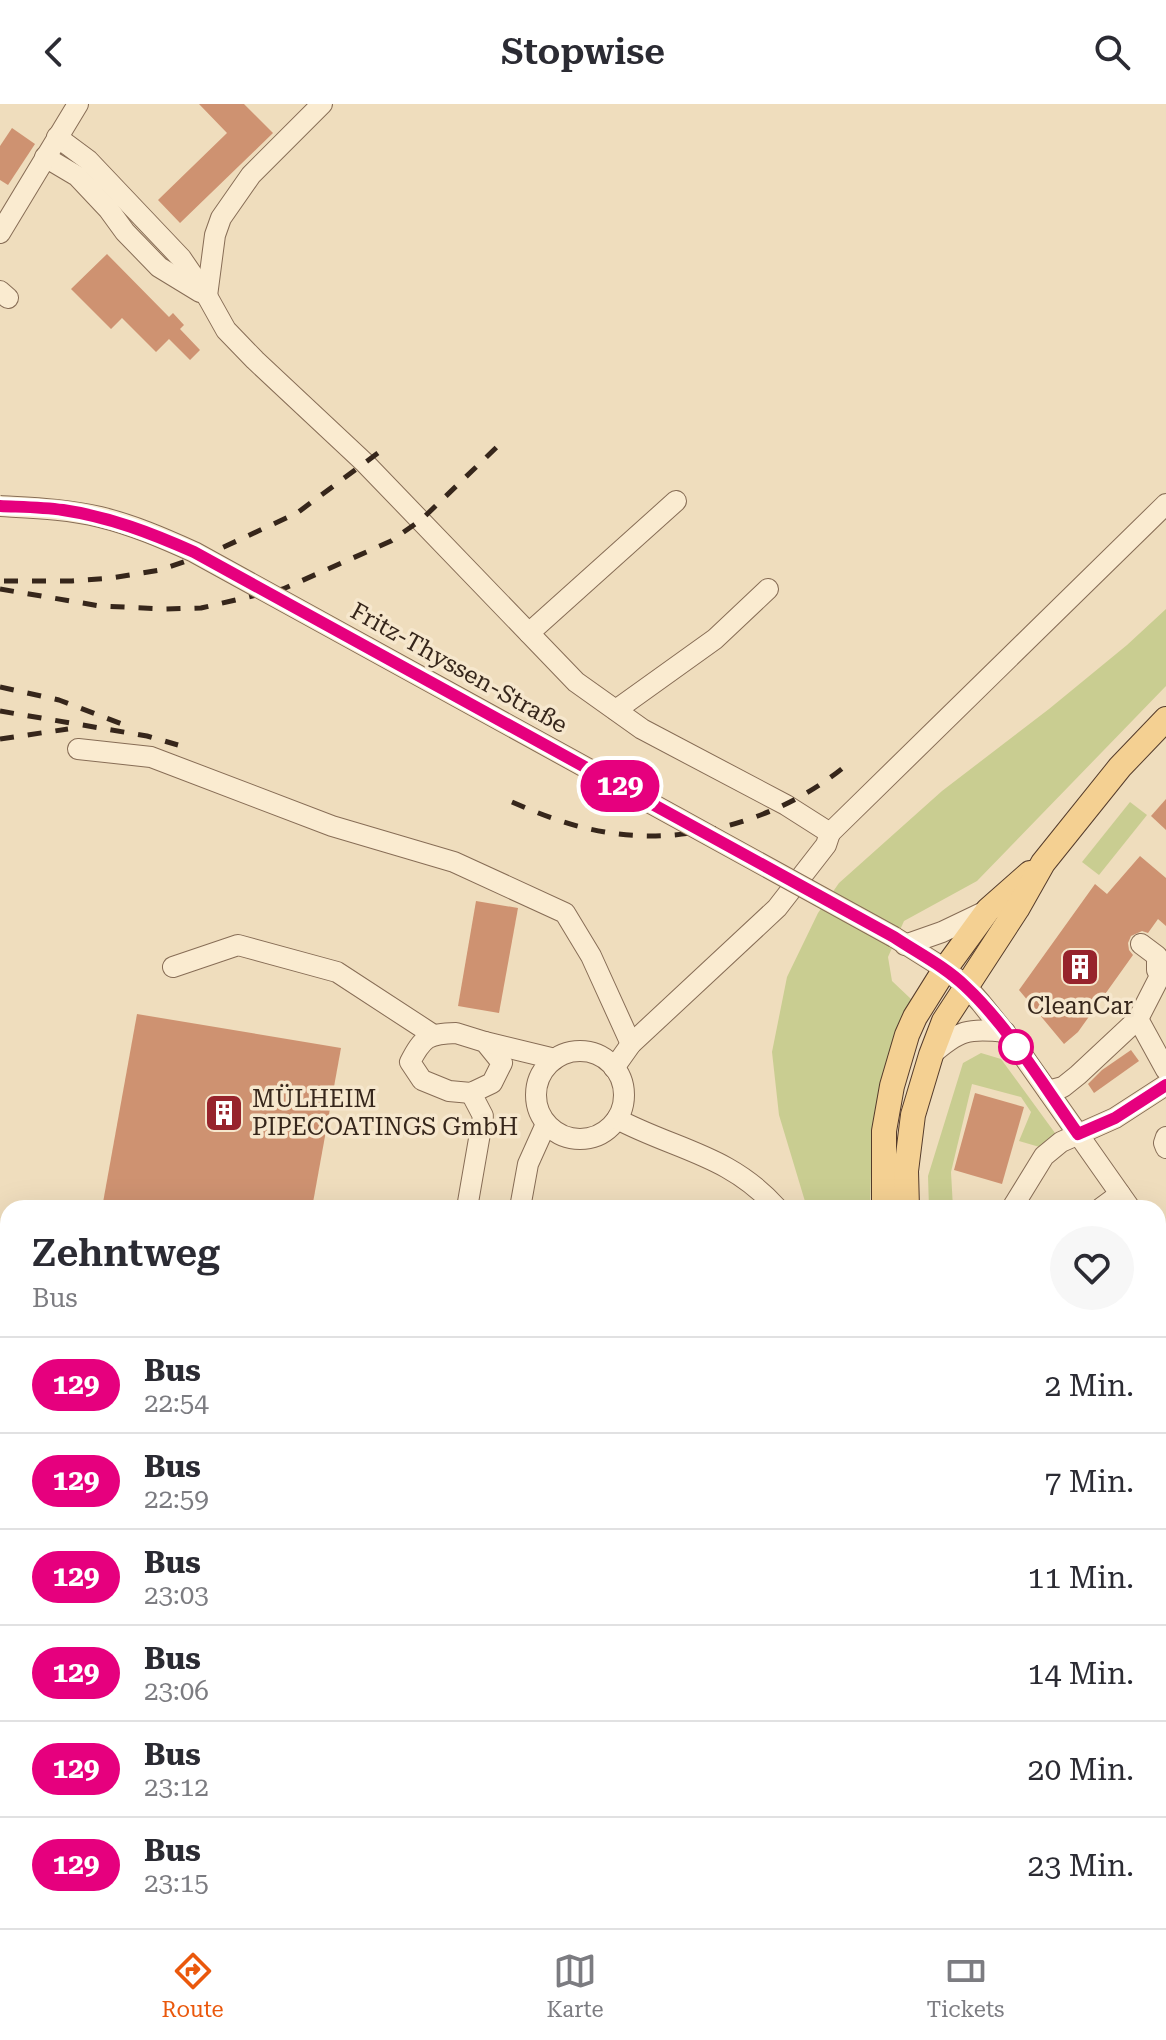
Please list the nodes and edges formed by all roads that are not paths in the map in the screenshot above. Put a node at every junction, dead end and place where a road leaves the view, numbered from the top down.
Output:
1 (78, 104) edge
2 (322, 104) edge
3 (57, 137) junction
4 (45, 157) junction
5 (109, 210) junction
6 (154, 229) junction
7 (0, 232) edge
8 (207, 296) junction
9 (676, 501) dead end
10 (1166, 504) edge
11 (0, 506) edge
12 (768, 589) dead end
13 (529, 633) junction
14 (616, 710) junction
15 (1166, 719) edge
16 (78, 749) dead end
17 (830, 833) junction
18 (1043, 863) junction
19 (988, 910) junction
20 (900, 941) junction
21 (1166, 950) edge
22 (173, 967) dead end
23 (945, 969) junction
24 (1163, 975) edge
25 (966, 986) junction
26 (1138, 1019) junction
27 (1005, 1032) junction
28 (432, 1034) junction
29 (485, 1042) junction
30 (631, 1044) junction
31 (931, 1055) junction
32 (555, 1059) junction
33 (614, 1068) junction
34 (1166, 1070) edge
35 (1166, 1085) edge
36 (1048, 1091) junction
37 (471, 1093) junction
38 (617, 1119) junction
39 (546, 1124) junction
40 (1078, 1134) junction
41 (1166, 1137) edge
42 (1166, 1148) edge
43 (468, 1200) edge
44 (521, 1200) edge
45 (768, 1200) edge
46 (884, 1200) edge
47 (907, 1200) edge
48 (1017, 1200) edge
49 (1124, 1200) edge

1 - 3 street
2 - 8 street
3 - 4 street
3 - 6 street
4 - 5 street
4 - 7 street
5 - 6 street
5 - 8 street
6 - 8 street
8 - 13 street
9 - 13 street
10 - 17 street
11 - 20 street, Fritz-Thyssen-Straße, bridge
12 - 14 street
13 - 14 street
14 - 17 street
15 - 18 main road
16 - 30 street
17 - 30 street
18 - 19 main road
18 - 25 main road
19 - 20 street
19 - 23 main road
20 - 23 street, Fritz-Thyssen-Straße
21 - 24 street
22 - 28 street
23 - 25 street, Fritz-Thyssen-Straße
23 - 46 main road
24 - 26 street
25 - 27 street, Fritz-Thyssen-Straße
25 - 31 main road
26 - 34 street
26 - 36 street
27 - 31 street
27 - 36 street, Fritz-Thyssen-Straße
28 - 29 street
28 - 37 street
29 - 32 street
29 - 37 street
30 - 33 street
31 - 47 main road
32 - 33 street
32 - 39 street
33 - 38 street
35 - 40 street
36 - 40 street, Fritz-Thyssen-Straße
37 - 43 street
38 - 39 street
38 - 45 street
39 - 44 street
40 - 48 street
40 - 49 street, Fritz-Thyssen-Straße
41 - 42 street

